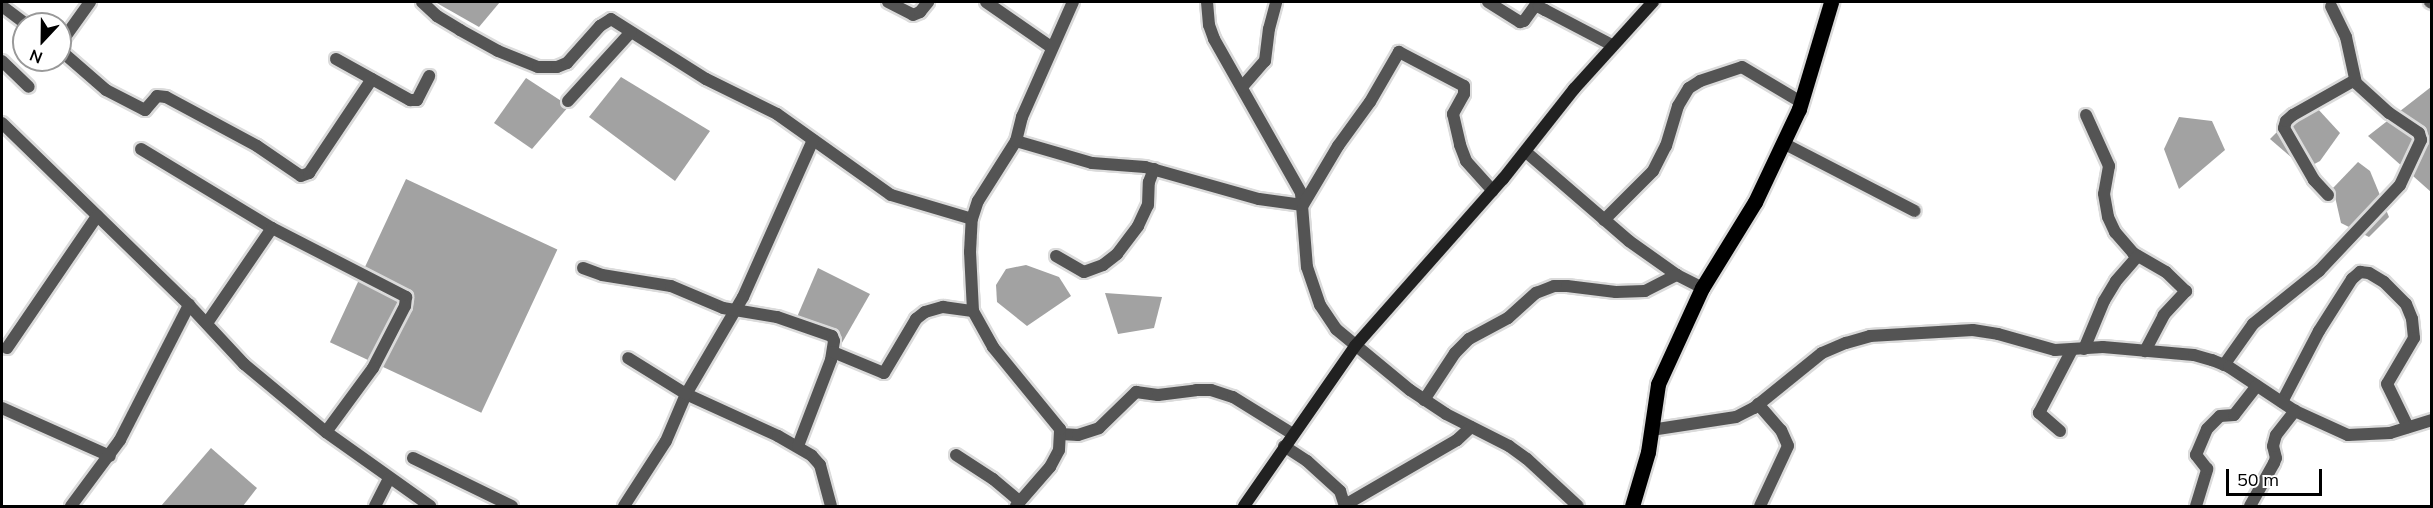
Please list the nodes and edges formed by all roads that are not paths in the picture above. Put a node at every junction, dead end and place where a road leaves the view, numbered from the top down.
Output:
1 (90, 2) edge
2 (422, 2) edge
3 (888, 2) edge
4 (928, 2) edge
5 (986, 2) edge
6 (1073, 2) edge
7 (1207, 2) edge
8 (1276, 2) edge
9 (1488, 2) edge
10 (1538, 2) edge
11 (1653, 2) edge
12 (1831, 2) edge
13 (2331, 6) dead end
14 (72, 27) edge
15 (631, 32) junction
16 (1612, 45) junction
17 (1051, 47) junction
18 (336, 59) dead end
19 (72, 60) edge
20 (2, 61) edge
21 (429, 76) dead end
22 (372, 79) junction
23 (2355, 80) junction
24 (29, 87) dead end
25 (1242, 87) junction
26 (568, 101) dead end
27 (1801, 102) junction
28 (2086, 115) dead end
29 (2, 123) edge
30 (2432, 125) edge
31 (2420, 133) junction
32 (813, 140) junction
33 (1016, 141) junction
34 (1783, 142) junction
35 (141, 149) dead end
36 (1526, 152) junction
37 (1154, 170) junction
38 (1493, 191) junction
39 (2328, 195) dead end
40 (1303, 205) junction
41 (1915, 211) dead end
42 (97, 216) junction
43 (972, 219) junction
44 (1604, 220) junction
45 (272, 228) junction
46 (1056, 256) dead end
47 (2138, 256) junction
48 (583, 268) dead end
49 (1677, 275) junction
50 (1702, 288) junction
51 (189, 305) junction
52 (734, 311) junction
53 (973, 311) junction
54 (207, 323) junction
55 (1355, 346) junction
56 (6, 348) dead end
57 (2078, 350) junction
58 (2145, 351) junction
59 (833, 352) junction
60 (628, 358) dead end
61 (2224, 365) junction
62 (2257, 386) junction
63 (687, 394) junction
64 (1424, 399) junction
65 (2282, 402) junction
66 (1758, 404) junction
67 (2, 408) edge
68 (2295, 411) junction
69 (2432, 420) edge
70 (1471, 427) junction
71 (2408, 427) junction
72 (1651, 430) junction
73 (2060, 431) dead end
74 (326, 432) junction
75 (1061, 434) junction
76 (1293, 434) junction
77 (798, 446) junction
78 (1284, 446) junction
79 (956, 455) dead end
80 (110, 456) junction
81 (413, 458) dead end
82 (389, 479) junction
83 (1018, 505) edge
84 (1345, 506) edge
85 (71, 507) edge
86 (375, 507) edge
87 (430, 507) edge
88 (512, 507) edge
89 (624, 507) edge
90 (831, 507) edge
91 (1244, 507) edge
92 (1578, 507) edge
93 (1632, 507) edge
94 (1760, 507) edge
95 (2196, 507) edge
96 (2250, 507) edge

1 - 14 street
2 - 15 street
3 - 4 street
5 - 17 street
6 - 17 street
7 - 25 street
8 - 25 street
9 - 10 street
10 - 16 street
11 - 16 street
12 - 27 main road
13 - 23 street
15 - 26 street
15 - 32 street
16 - 36 street
17 - 33 street
18 - 22 street
19 - 22 street
20 - 24 street
21 - 22 street
23 - 31 street
23 - 39 street
25 - 40 street
27 - 34 main road
27 - 44 street
28 - 47 street
29 - 42 street
30 - 31 street
31 - 61 street
32 - 43 street
32 - 52 street
33 - 37 street
33 - 43 street
34 - 41 street
34 - 50 main road
35 - 45 street
36 - 38 street
36 - 44 street
37 - 40 street
37 - 46 street
38 - 40 street
38 - 55 street
40 - 55 street
42 - 51 street
42 - 56 street
43 - 53 street
44 - 49 street
45 - 54 street
45 - 74 street
47 - 57 street
47 - 58 street
48 - 52 street
49 - 50 street
49 - 64 street
50 - 72 main road
51 - 54 street
51 - 80 street
52 - 59 street
52 - 63 street
53 - 59 street
53 - 75 street
54 - 74 street
55 - 64 street
55 - 76 street
57 - 58 street
57 - 66 street
57 - 73 street
58 - 61 street
59 - 77 street
60 - 63 street
61 - 62 street
62 - 65 street
62 - 95 street
63 - 77 street
63 - 89 street
64 - 70 street
65 - 68 street
65 - 71 street
66 - 72 street
66 - 94 street
67 - 80 street
68 - 71 street
68 - 96 street
69 - 71 street
70 - 84 street
70 - 92 street
72 - 93 main road
74 - 82 street
75 - 76 street
75 - 83 street
76 - 78 street
77 - 90 street
78 - 84 street
78 - 91 street
79 - 83 street
80 - 85 street
81 - 88 street
82 - 86 street
82 - 87 street

